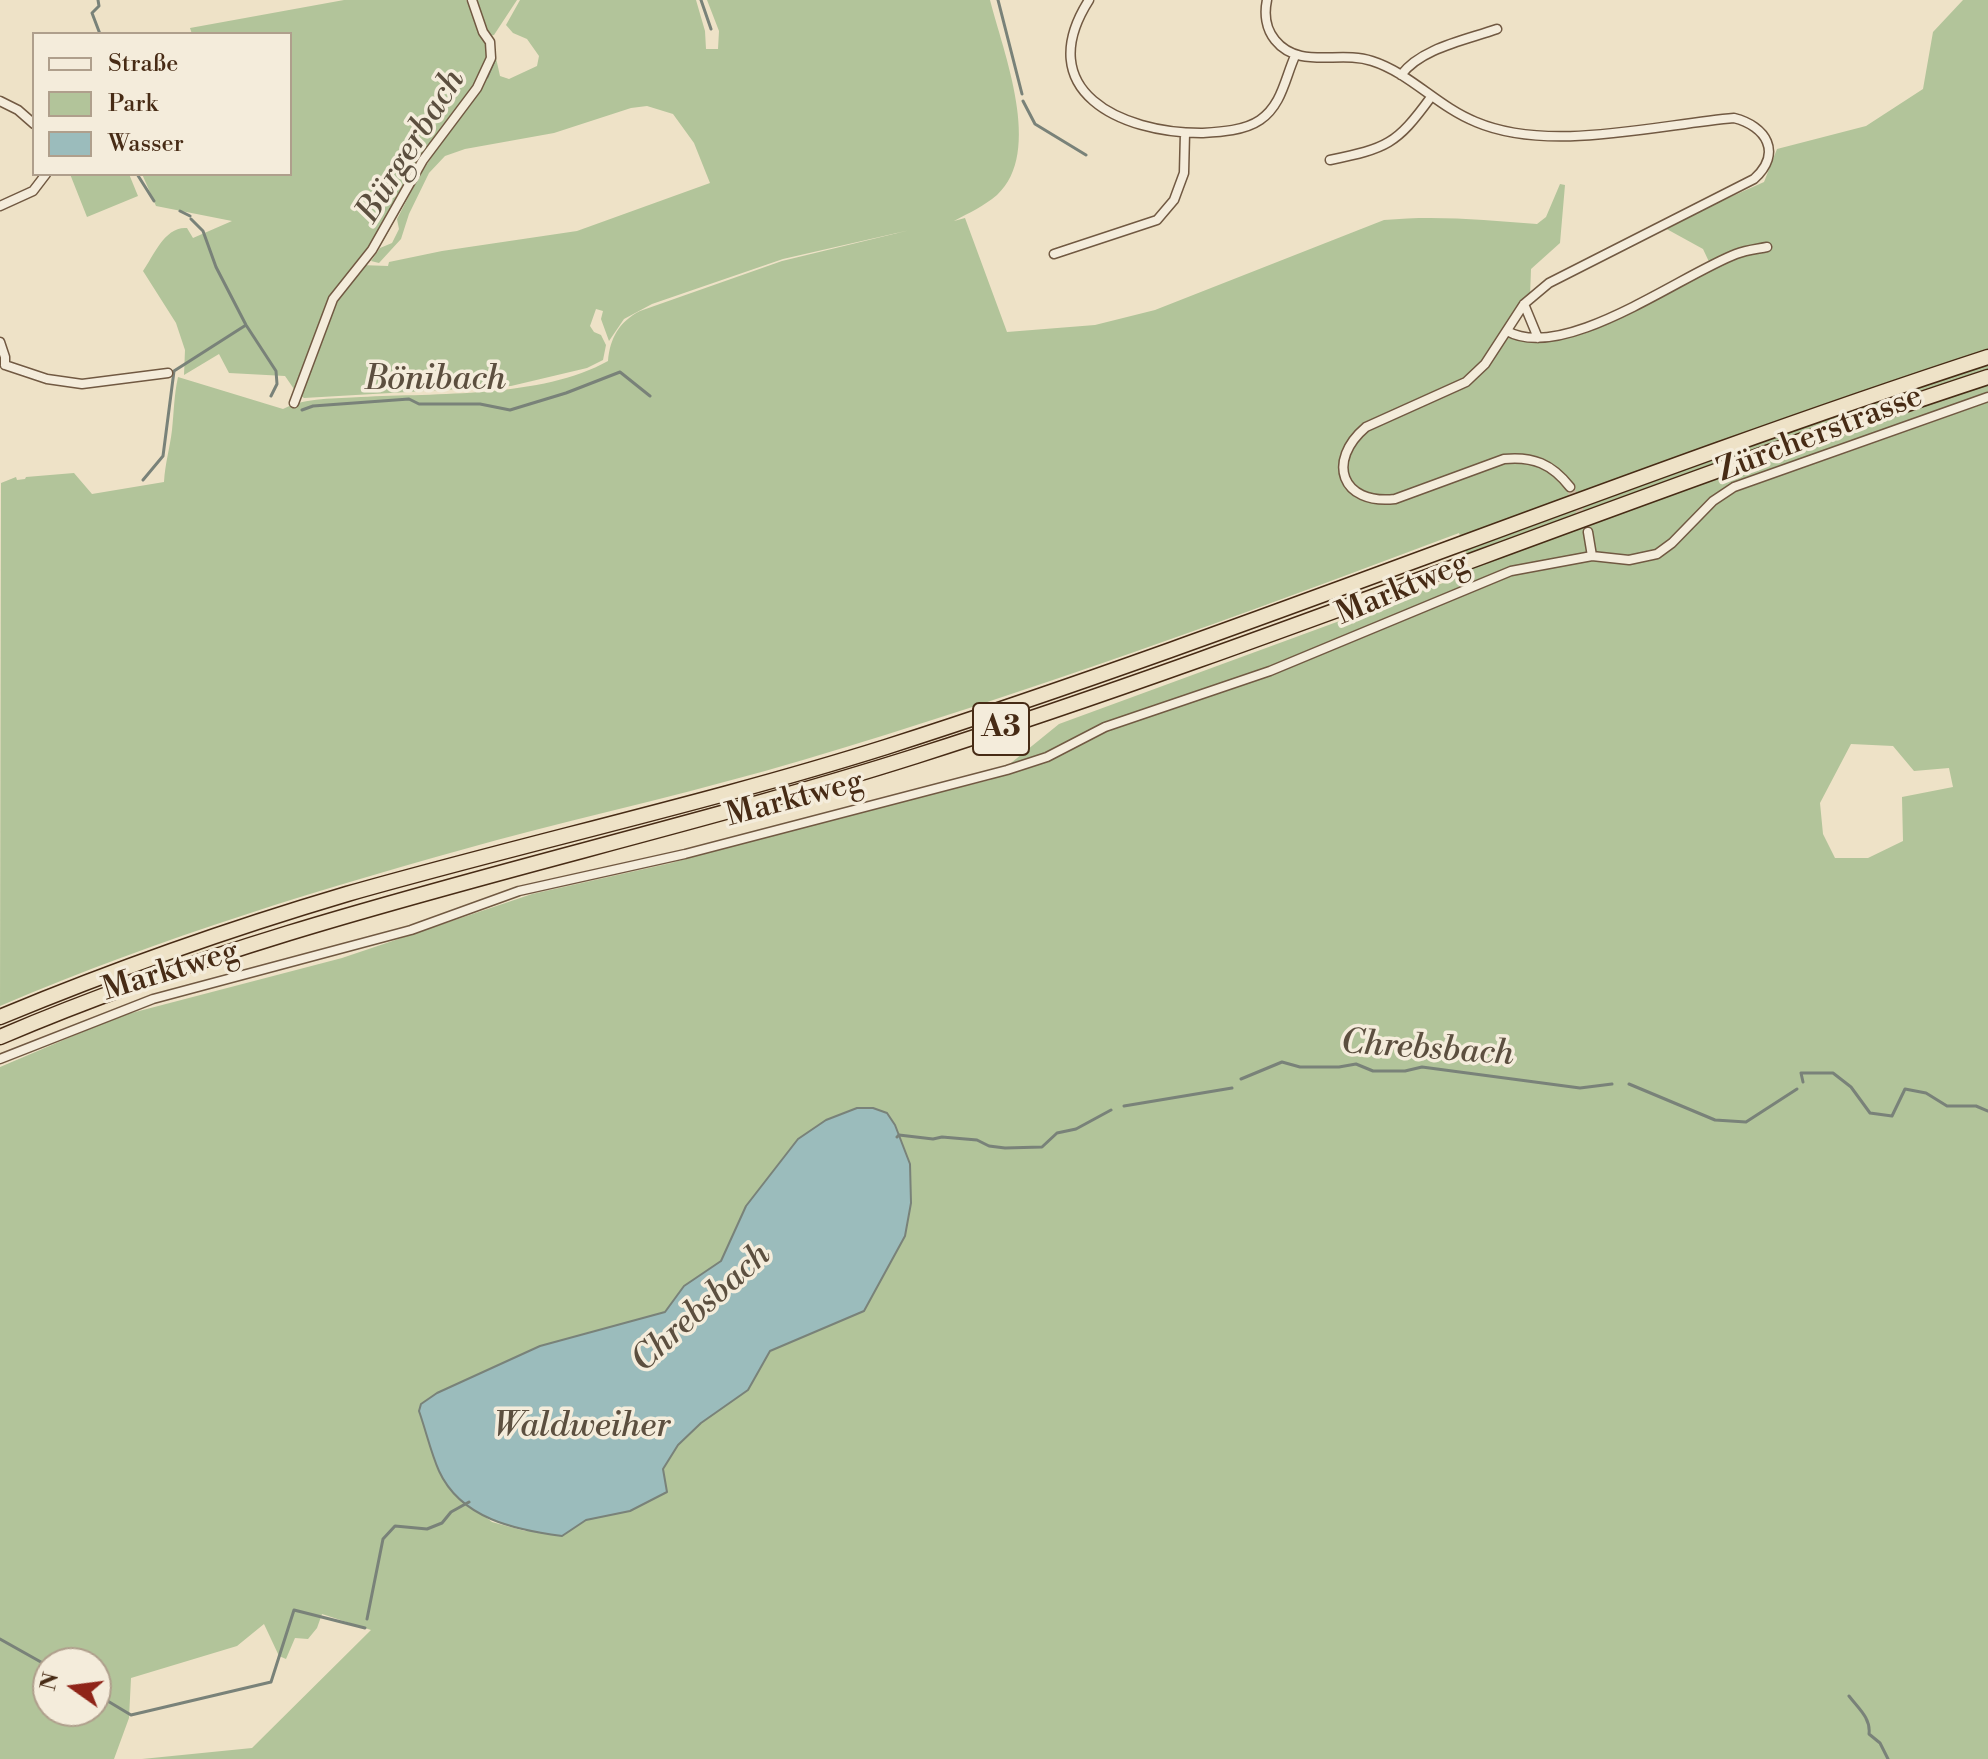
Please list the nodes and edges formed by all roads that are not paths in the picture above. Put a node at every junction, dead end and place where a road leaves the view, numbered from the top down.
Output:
1 (472, 0) edge
2 (1089, 0) edge
3 (1267, 0) edge
4 (1497, 29) dead end
5 (1295, 56) junction
6 (1401, 75) junction
7 (1431, 97) junction
8 (0, 101) edge
9 (32, 122) edge
10 (1185, 133) junction
11 (1330, 160) dead end
12 (44, 176) edge
13 (0, 206) edge
14 (1767, 247) dead end
15 (1054, 254) dead end
16 (1524, 304) junction
17 (1507, 331) junction
18 (1538, 338) junction
19 (0, 342) edge
20 (1988, 357) edge
21 (2, 368) edge
22 (168, 373) dead end
23 (1988, 377) edge
24 (1988, 397) edge
25 (294, 403) dead end
26 (1570, 487) tunnel mouth
27 (1588, 532) tunnel mouth
28 (1592, 556) junction
29 (0, 1017) edge
30 (0, 1037) edge
31 (0, 1059) edge

1 - 25 street
2 - 10 street
3 - 5 street
4 - 6 street
5 - 6 street
5 - 10 street
6 - 7 street
7 - 11 street
7 - 16 street
8 - 9 street
10 - 15 street
12 - 13 street
14 - 18 street
16 - 17 street
16 - 18 street
17 - 18 street
17 - 26 street
19 - 21 street
20 - 29 highway, A3
21 - 22 street
23 - 30 highway, A3
24 - 28 street, Zürcherstrasse
27 - 28 street
28 - 31 street, Marktweg

